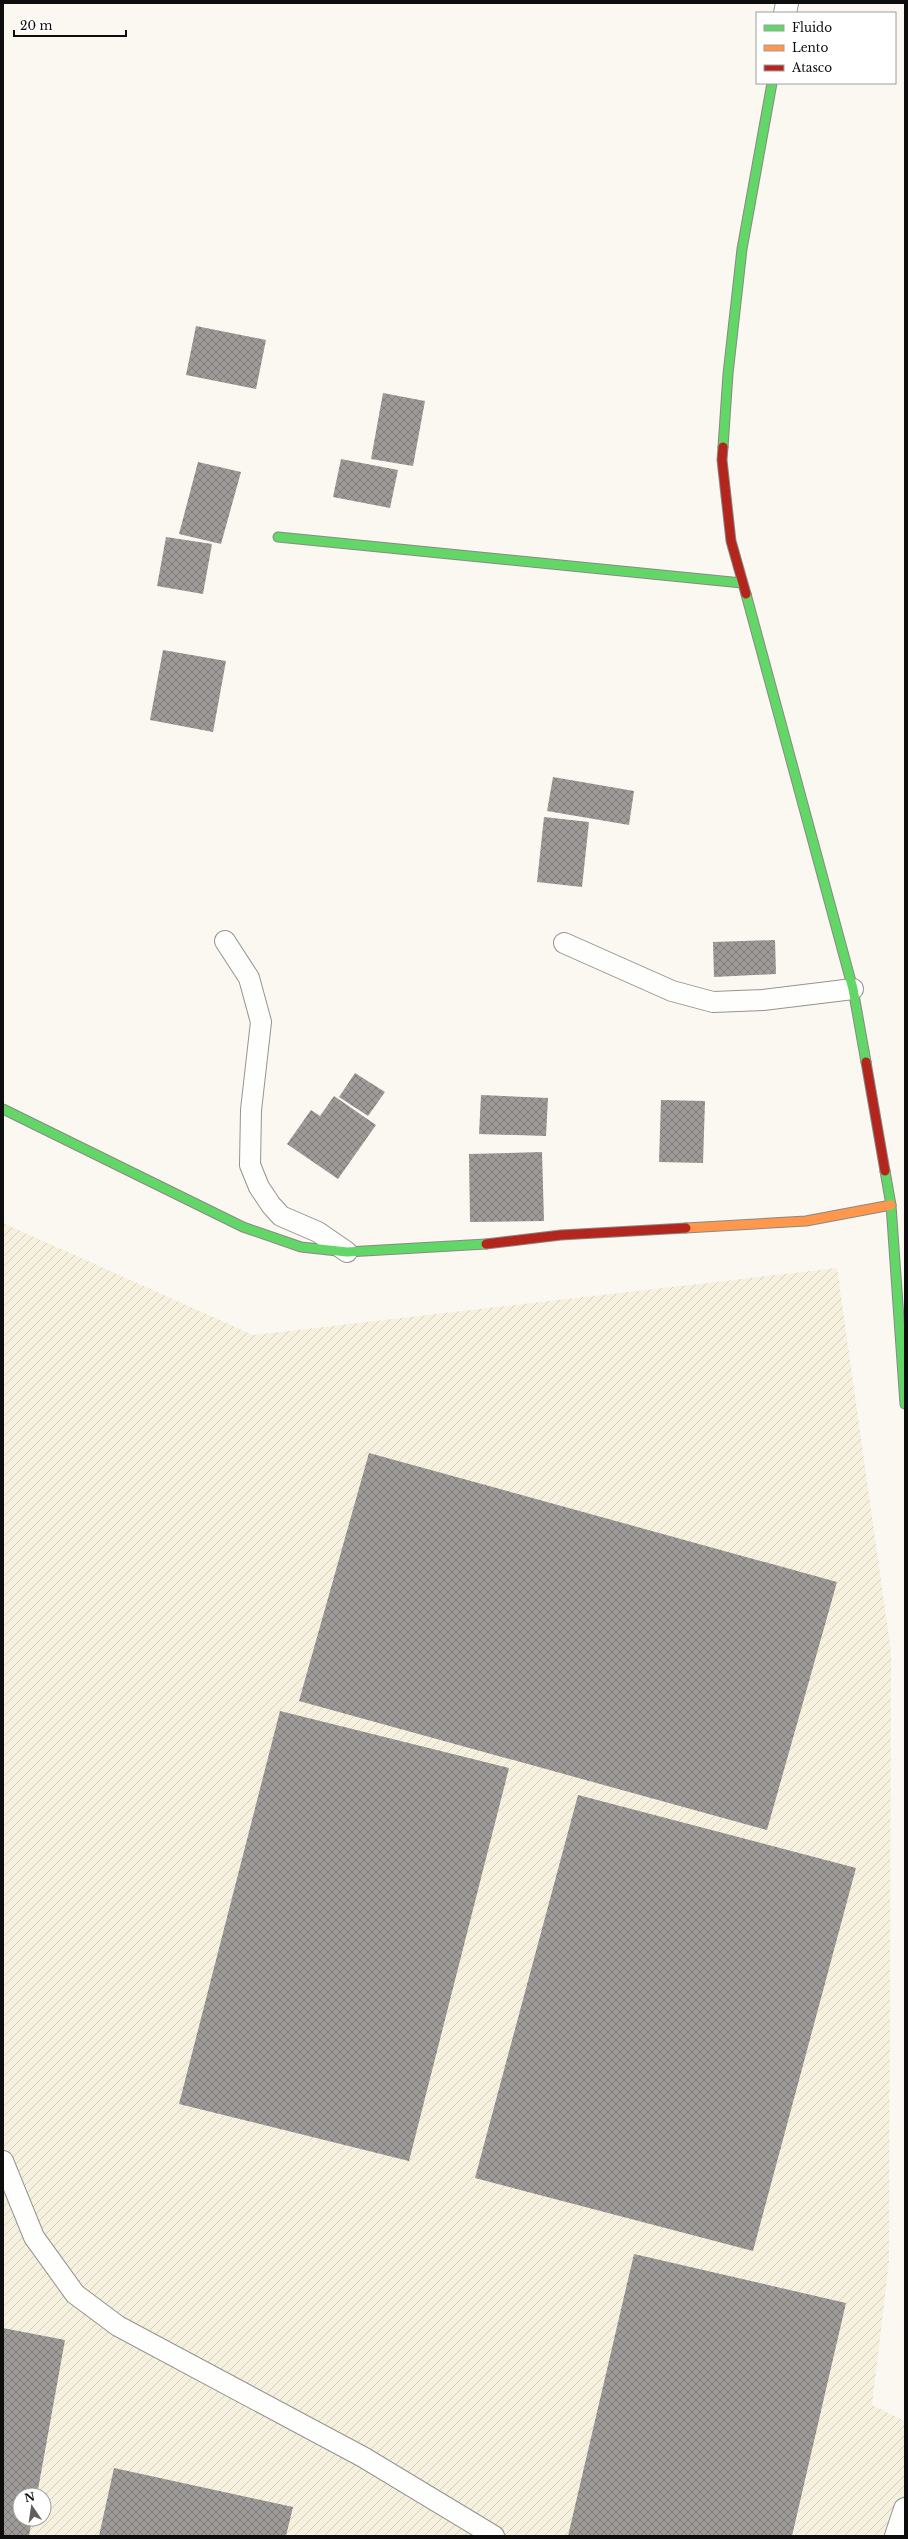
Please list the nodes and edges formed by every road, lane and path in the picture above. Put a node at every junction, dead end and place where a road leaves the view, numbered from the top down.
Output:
1 (772, 84) edge
2 (278, 537) dead end
3 (742, 583) junction
4 (225, 942) dead end
5 (564, 943) dead end
6 (853, 989) junction
7 (3, 1109) edge
8 (891, 1205) junction
9 (347, 1252) junction
10 (905, 1404) edge
11 (3, 2161) edge
12 (905, 2509) edge
13 (494, 2536) edge
14 (896, 2536) edge

1 - 3 street
2 - 3 street
3 - 6 street
4 - 9 lane
5 - 6 lane
6 - 8 street
7 - 9 street
8 - 9 street
8 - 10 street
11 - 13 lane
12 - 14 street

